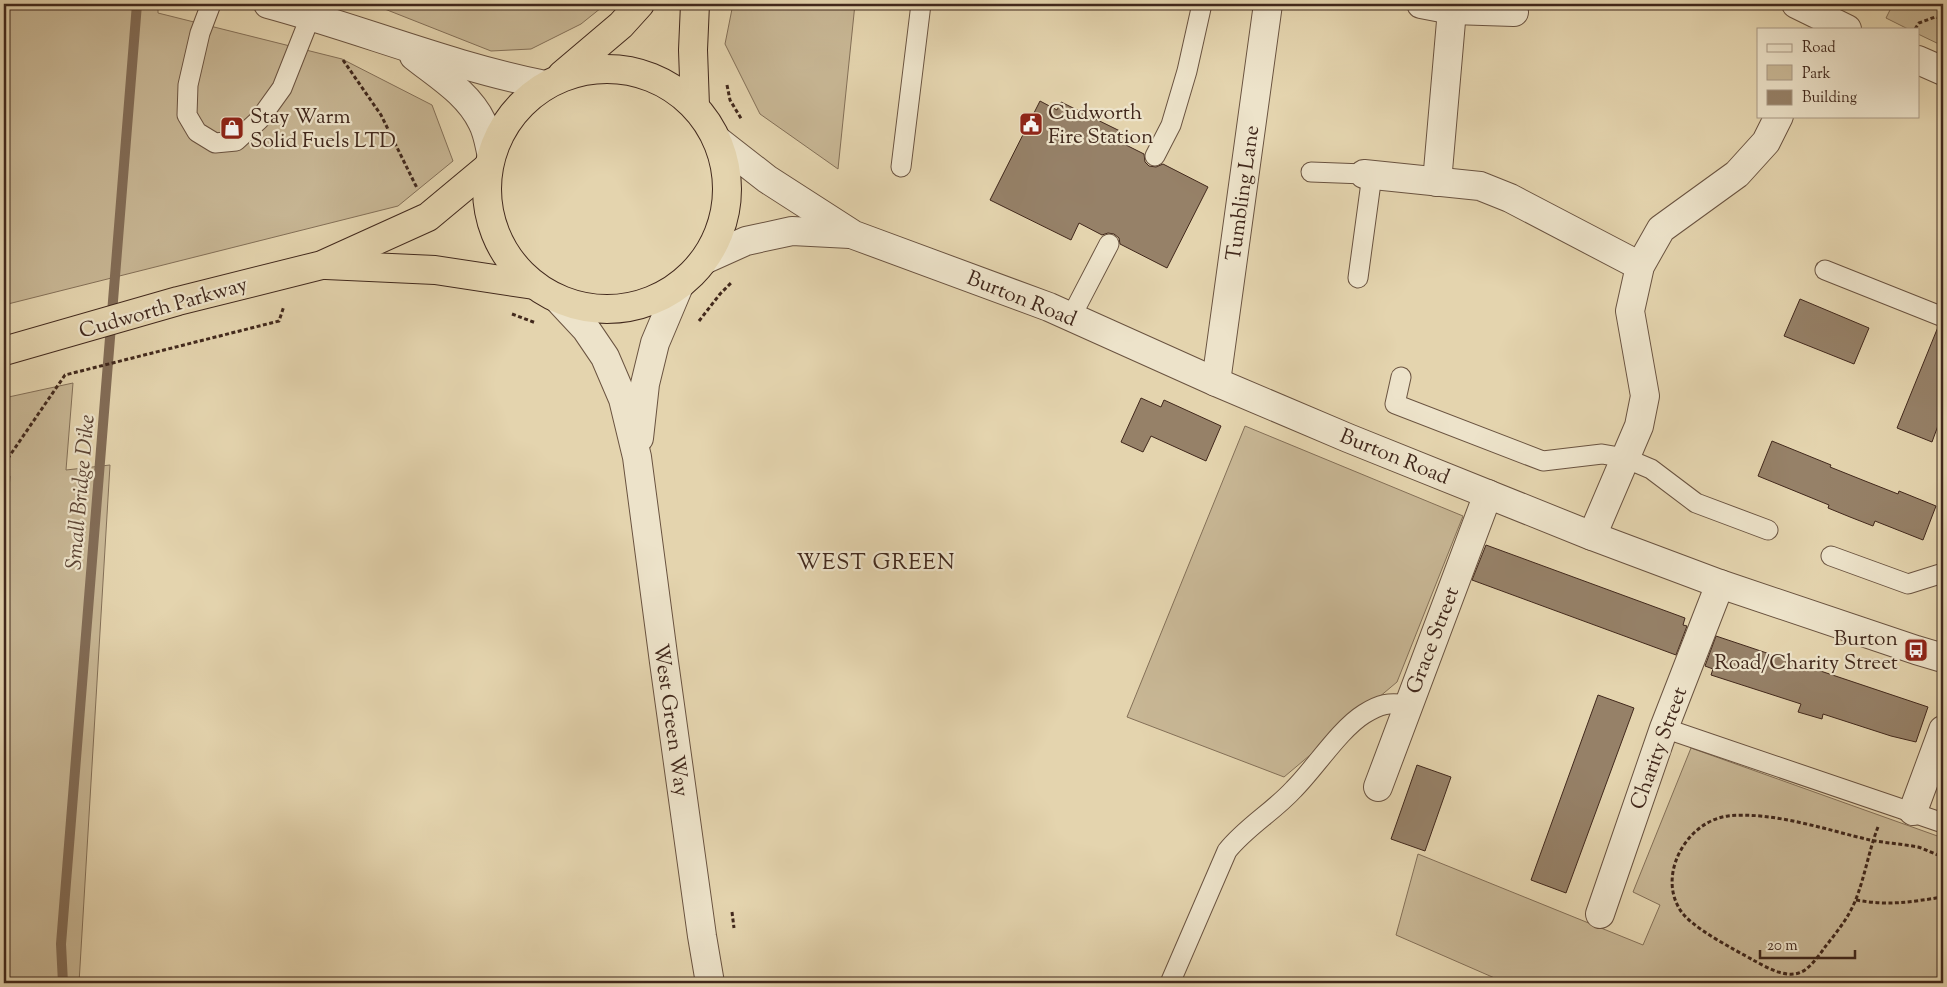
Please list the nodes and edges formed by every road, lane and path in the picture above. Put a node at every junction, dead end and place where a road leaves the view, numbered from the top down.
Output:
1 (211, 4) edge
2 (268, 4) edge
3 (640, 4) edge
4 (695, 4) edge
5 (921, 4) edge
6 (1202, 4) edge
7 (1268, 4) edge
8 (1421, 4) edge
9 (1796, 4) edge
10 (313, 10) edge
11 (1452, 10) junction
12 (1514, 12) dead end
13 (1943, 19) edge
14 (1832, 26) edge
15 (1916, 28) edge
16 (399, 45) junction
17 (342, 59) dead end
18 (1920, 61) edge
19 (1943, 72) edge
20 (725, 77) dead end
21 (552, 81) junction
22 (695, 106) junction
23 (1778, 118) edge
24 (743, 121) dead end
25 (717, 140) junction
26 (1155, 156) dead end
27 (489, 160) junction
28 (901, 166) dead end
29 (1311, 172) dead end
30 (1368, 174) junction
31 (1437, 182) junction
32 (427, 206) junction
33 (854, 235) junction
34 (1109, 244) dead end
35 (706, 259) junction
36 (322, 265) junction
37 (1640, 266) junction
38 (1825, 270) dead end
39 (295, 272) junction
40 (1358, 278) dead end
41 (734, 280) dead end
42 (534, 285) junction
43 (679, 286) junction
44 (558, 299) junction
45 (510, 314) dead end
46 (1071, 317) junction
47 (1943, 317) edge
48 (698, 322) dead end
49 (542, 325) dead end
50 (4, 351) edge
51 (1401, 377) dead end
52 (1216, 382) junction
53 (637, 457) junction
54 (1625, 458) junction
55 (4, 464) edge
56 (1488, 494) junction
57 (1768, 530) dead end
58 (1592, 536) junction
59 (1831, 556) dead end
60 (1943, 574) edge
61 (1720, 584) junction
62 (1943, 658) edge
63 (1407, 705) junction
64 (1664, 728) junction
65 (1943, 730) edge
66 (1378, 786) dead end
67 (1886, 804) junction
68 (1913, 811) junction
69 (1943, 822) edge
70 (1873, 840) junction
71 (1943, 856) edge
72 (1943, 897) edge
73 (1856, 900) junction
74 (1600, 914) dead end
75 (710, 983) edge
76 (1170, 983) edge

1 - 10 lane
2 - 10 street
3 - 21 highway
4 - 22 highway
5 - 28 lane
6 - 26 lane
7 - 52 street, Tumbling Lane
8 - 11 street
9 - 14 street
10 - 16 street
11 - 12 street
11 - 31 street
13 - 15 path
16 - 21 street
16 - 27 street
17 - 32 path
18 - 19 street
20 - 24 path
21 - 22 highway
21 - 27 highway
22 - 25 highway
23 - 37 street
25 - 33 street, Burton Road
25 - 35 highway
27 - 32 highway, Cudworth Parkway
27 - 42 highway
29 - 30 lane
30 - 31 street
30 - 40 lane
31 - 37 street
32 - 36 highway, Cudworth Parkway
33 - 35 street, Burton Road
33 - 46 street, Burton Road
34 - 46 lane
35 - 43 highway
36 - 39 highway, Cudworth Parkway
36 - 42 highway, Cudworth Parkway
37 - 54 street
38 - 47 lane
39 - 50 highway, Cudworth Parkway
39 - 55 path
41 - 48 path
42 - 44 highway
43 - 44 highway
43 - 53 street, West Green Way
44 - 53 street, West Green Way
45 - 49 path
46 - 52 street, Burton Road
51 - 54 lane
52 - 56 street, Burton Road
53 - 75 street, West Green Way
54 - 57 lane
54 - 58 street
56 - 58 street, Burton Road
56 - 63 street, Grace Street
58 - 61 street, Burton Road
59 - 60 lane
61 - 62 street, Burton Road
61 - 64 street, Charity Street
63 - 66 street, Grace Street
63 - 76 lane
64 - 67 lane
64 - 74 street, Charity Street
65 - 68 street
67 - 68 lane
67 - 70 path
68 - 69 lane
70 - 71 path
70 - 73 path
70 - 73 path
72 - 73 path

